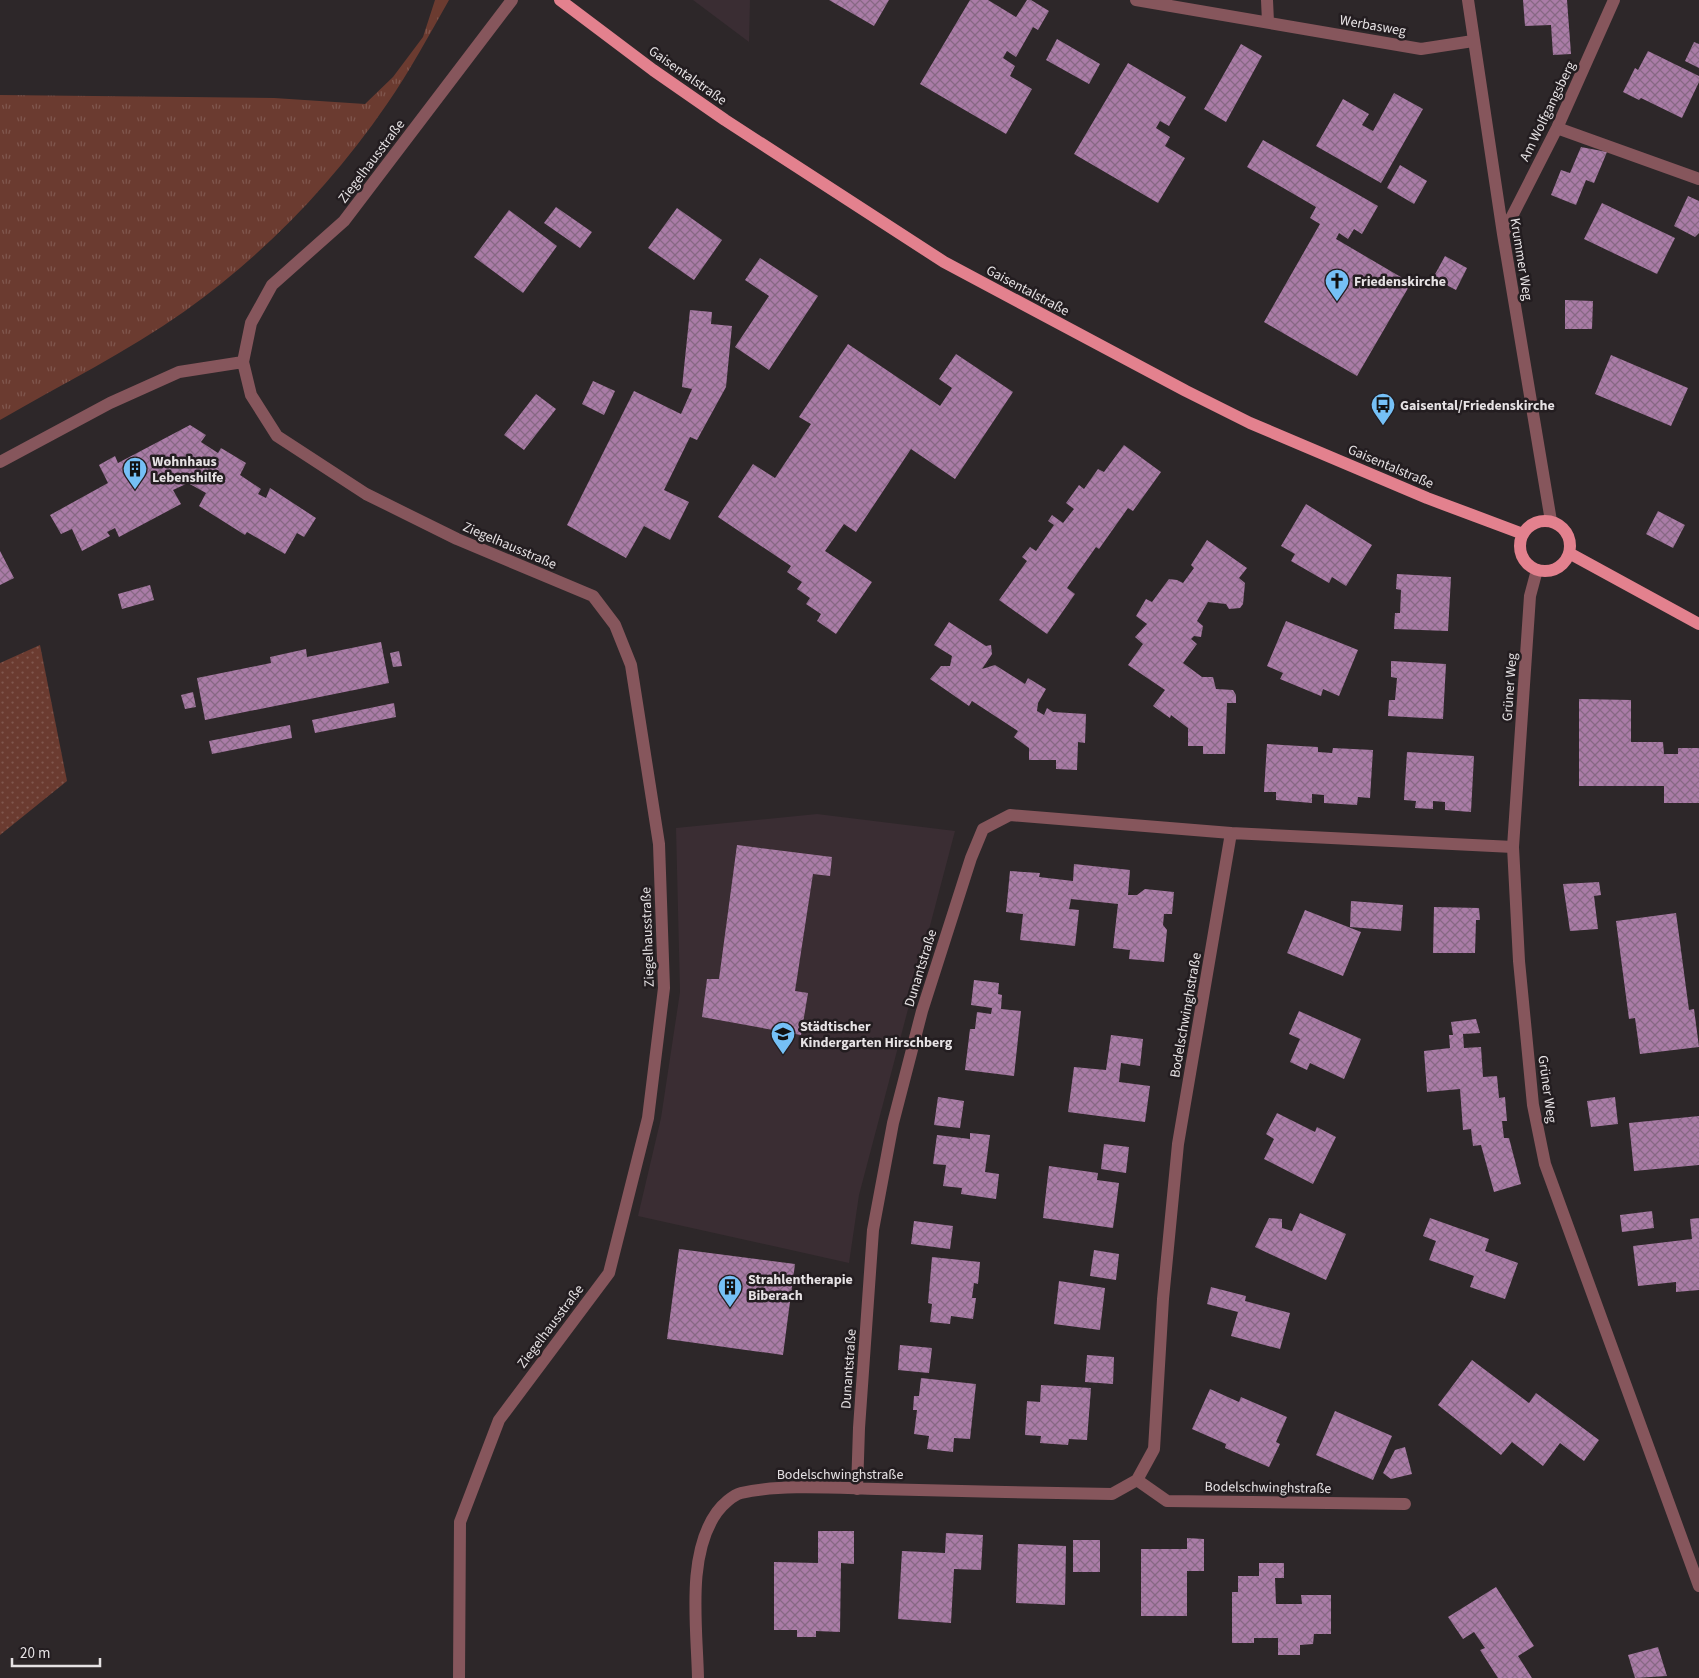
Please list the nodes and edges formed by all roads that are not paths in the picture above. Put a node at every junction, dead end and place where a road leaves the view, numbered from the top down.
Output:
1 (512, 0) edge
2 (560, 0) edge
3 (1136, 0) edge
4 (1267, 0) edge
5 (1468, 0) edge
6 (1614, 0) edge
7 (1268, 22) junction
8 (1473, 40) junction
9 (1557, 128) junction
10 (1699, 179) edge
11 (1503, 234) junction
12 (243, 362) junction
13 (0, 462) edge
14 (1551, 522) junction
15 (1523, 534) junction
16 (1569, 553) junction
17 (1537, 570) junction
18 (1699, 624) edge
19 (1231, 832) junction
20 (1513, 847) junction
21 (1137, 1480) junction
22 (857, 1489) junction
23 (1405, 1504) dead end
24 (1699, 1586) edge
25 (459, 1678) edge
26 (698, 1678) edge

1 - 12 street, Ziegelhausstraße
2 - 15 main road, Gaisentalstraße
3 - 7 street, Werbasweg
4 - 7 street
5 - 8 street, Krummer Weg
6 - 9 street, Am Wolfgangsberg
7 - 8 street, Werbasweg
8 - 11 street, Krummer Weg
9 - 10 street
9 - 11 street, Am Wolfgangsberg
11 - 14 street, Krummer Weg
12 - 13 street
12 - 25 street, Ziegelhausstraße
14 - 15 main road
14 - 16 main road
15 - 17 main road
16 - 17 main road
16 - 18 main road
17 - 20 street, Grüner Weg
19 - 20 street
19 - 21 street, Bodelschwinghstraße
19 - 22 street, Dunantstraße
20 - 24 street, Grüner Weg
21 - 22 street, Bodelschwinghstraße
21 - 23 street, Bodelschwinghstraße
22 - 26 street, Bodelschwinghstraße

